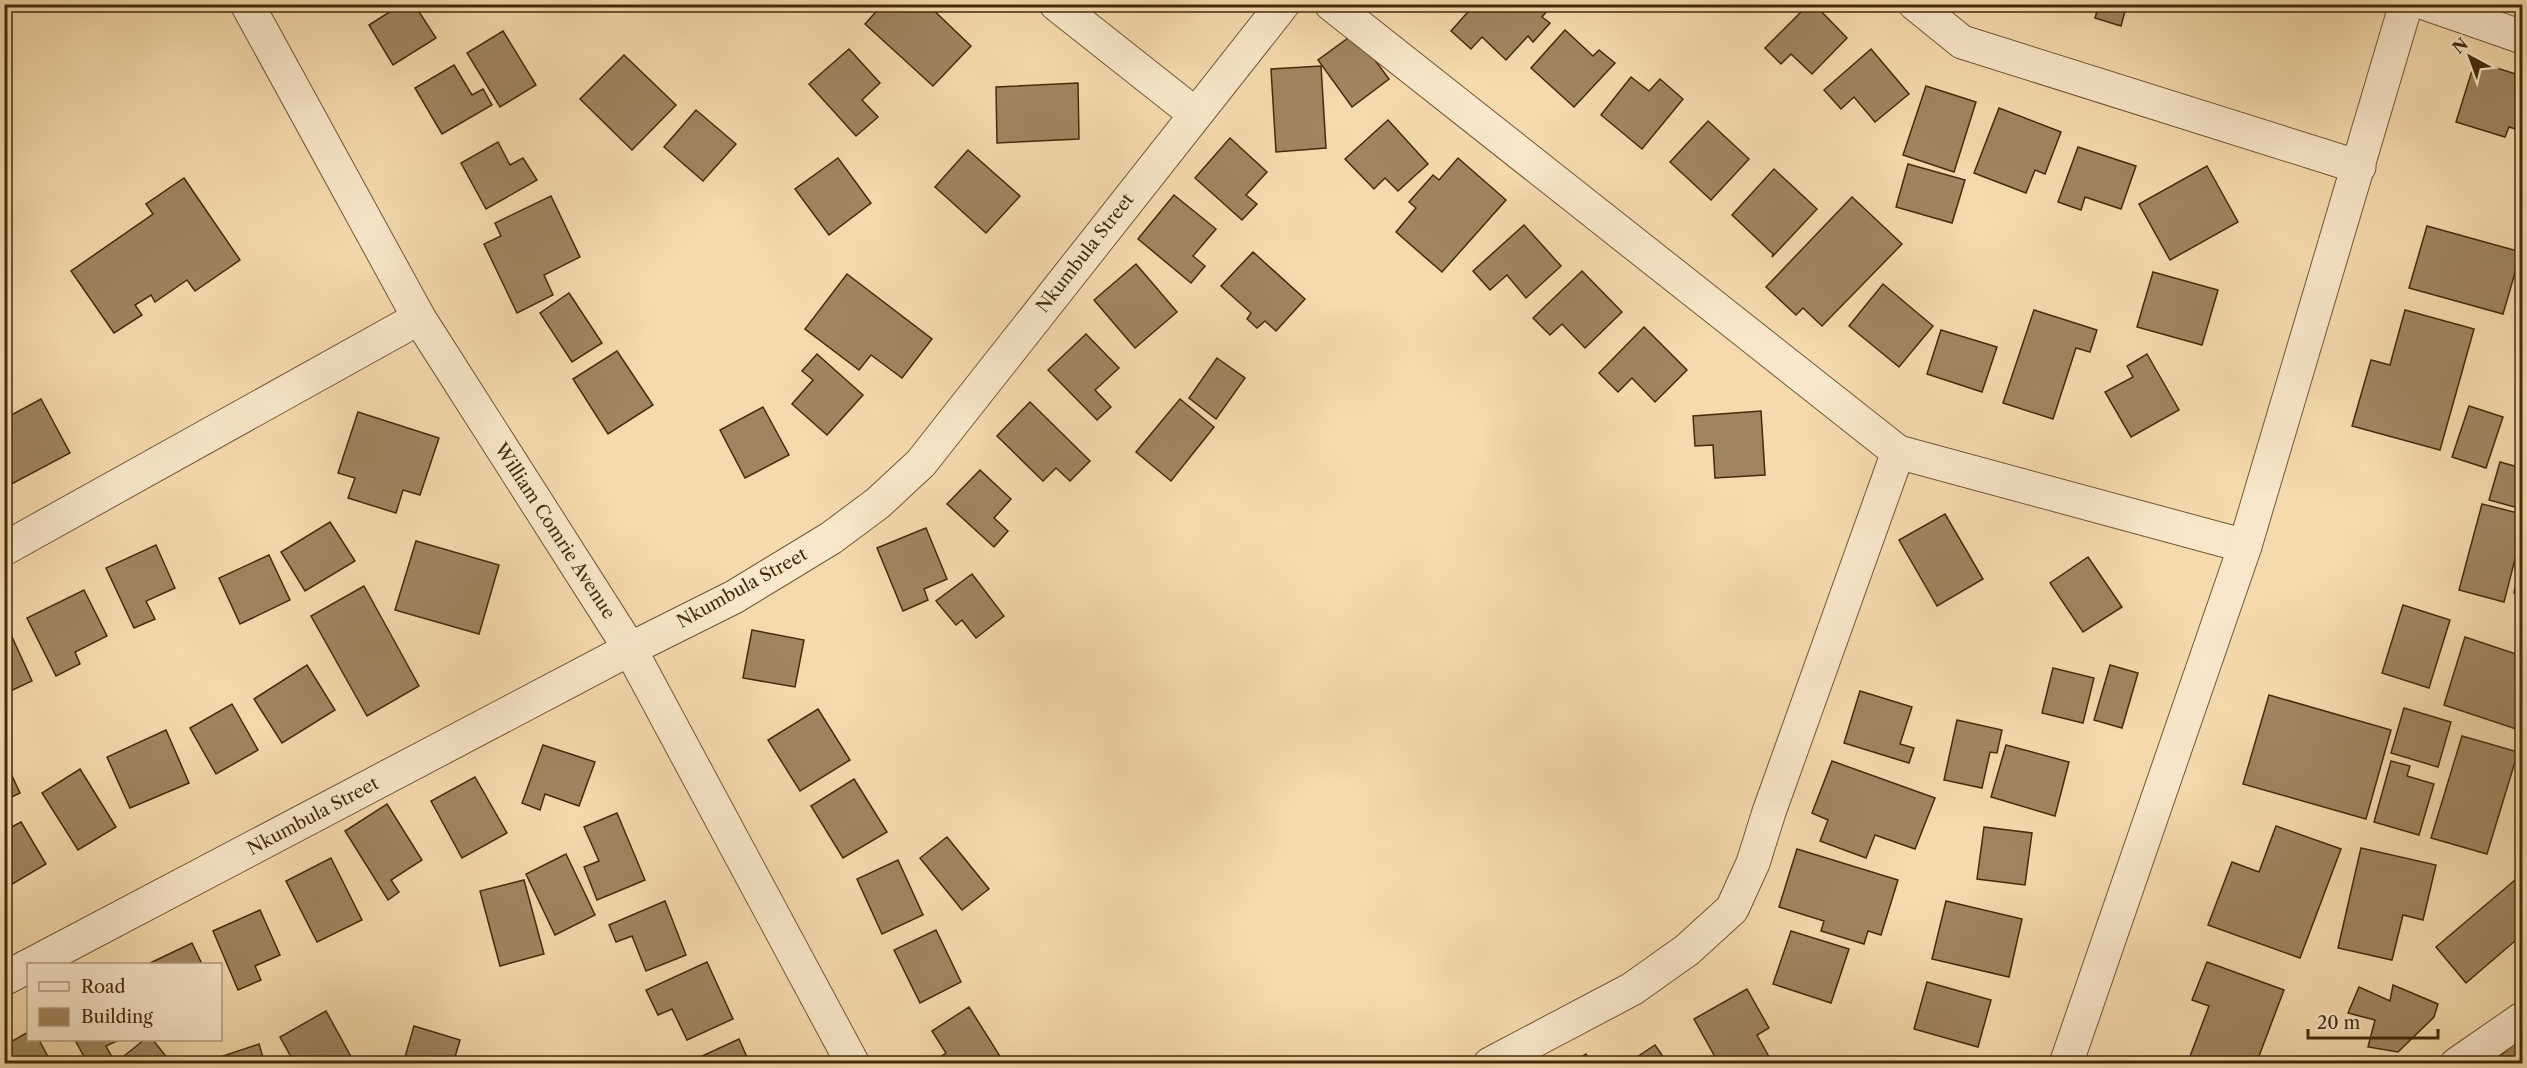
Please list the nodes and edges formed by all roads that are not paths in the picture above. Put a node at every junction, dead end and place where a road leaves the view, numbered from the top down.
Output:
1 (247, 4) edge
2 (1056, 4) edge
3 (1283, 4) edge
4 (1331, 4) edge
5 (1915, 4) edge
6 (2406, 4) edge
7 (2427, 4) edge
8 (2523, 37) edge
9 (1195, 114) junction
10 (2359, 167) junction
11 (419, 318) junction
12 (1899, 452) junction
13 (2245, 546) junction
14 (4, 549) edge
15 (630, 648) junction
16 (34, 963) edge
17 (27, 967) edge
18 (4, 979) edge
19 (2523, 1019) edge
20 (853, 1064) edge
21 (1490, 1064) edge
22 (2066, 1064) edge
23 (2457, 1064) edge

1 - 11 street, William Comrie Avenue
2 - 9 street
3 - 9 street, Nkumbula Street
4 - 12 street
5 - 10 street
6 - 10 street
7 - 8 street
9 - 15 street, Nkumbula Street
10 - 13 street
11 - 14 street
11 - 15 street, William Comrie Avenue
12 - 13 street
12 - 21 street
13 - 22 street
15 - 16 street, Nkumbula Street
15 - 20 street, William Comrie Avenue
17 - 18 street, Nkumbula Street
19 - 23 street

